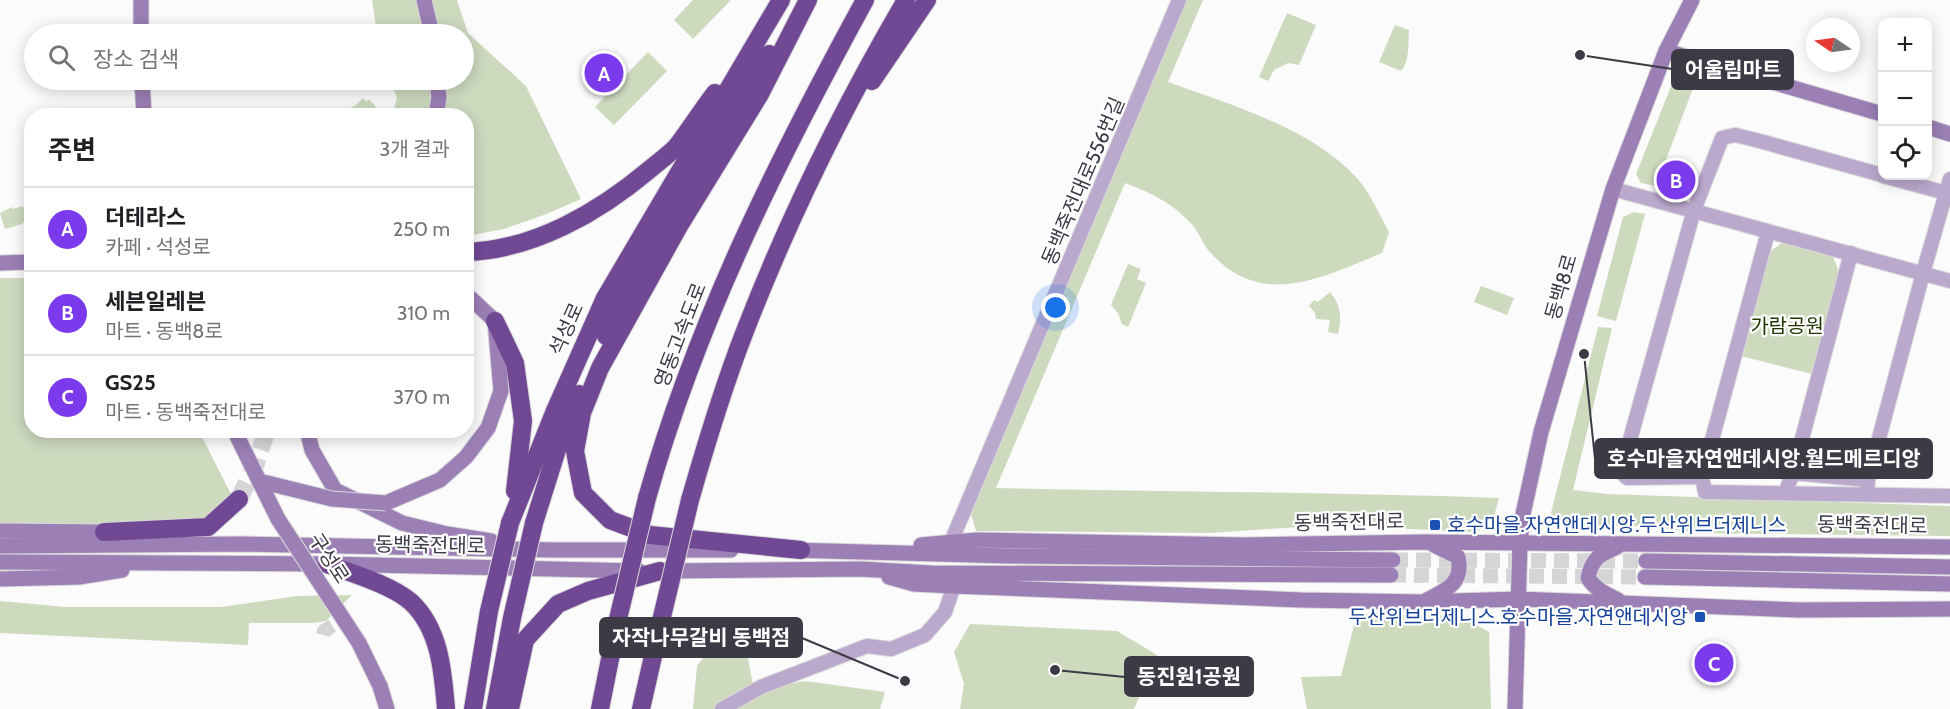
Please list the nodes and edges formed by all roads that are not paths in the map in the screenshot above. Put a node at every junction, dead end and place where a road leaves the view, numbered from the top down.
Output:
1 (141, 0) edge
2 (424, 0) edge
3 (781, 0) edge
4 (802, 0) edge
5 (808, 0) edge
6 (820, 0) edge
7 (865, 0) edge
8 (906, 0) edge
9 (927, 0) edge
10 (1179, 0) edge
11 (1692, 0) edge
12 (141, 24) edge
13 (430, 24) edge
14 (765, 27) junction
15 (1666, 51) junction
16 (143, 90) edge
17 (438, 90) edge
18 (760, 94) junction
19 (144, 108) edge
20 (437, 108) edge
21 (1878, 113) edge
22 (1932, 128) edge
23 (1950, 134) edge
24 (825, 149) junction
25 (1878, 175) edge
26 (1950, 179) edge
27 (1897, 180) edge
28 (1613, 189) junction
29 (1948, 194) edge
30 (1694, 210) junction
31 (1768, 231) junction
32 (474, 251) edge
33 (1851, 253) junction
34 (24, 262) edge
35 (0, 263) edge
36 (1923, 273) junction
37 (1950, 280) edge
38 (474, 301) edge
39 (495, 321) junction
40 (238, 438) edge
41 (309, 438) edge
42 (1793, 473) junction
43 (1702, 477) junction
44 (259, 481) junction
45 (1868, 487) junction
46 (1785, 493) junction
47 (1950, 496) edge
48 (239, 499) tunnel mouth
49 (510, 523) junction
50 (0, 531) edge
51 (104, 532) junction
52 (951, 542) junction
53 (1425, 542) junction
54 (1520, 543) junction
55 (187, 545) junction
56 (1620, 545) junction
57 (0, 546) edge
58 (1950, 547) edge
59 (554, 550) junction
60 (801, 550) junction
61 (858, 553) junction
62 (1646, 561) tunnel mouth
63 (0, 562) edge
64 (164, 563) junction
65 (327, 564) junction
66 (1950, 567) edge
67 (860, 569) junction
68 (660, 571) junction
69 (1645, 577) tunnel mouth
70 (0, 579) edge
71 (1950, 584) edge
72 (954, 586) junction
73 (1519, 599) junction
74 (1422, 602) junction
75 (1625, 603) junction
76 (1950, 609) edge
77 (387, 709) edge
78 (446, 709) edge
79 (473, 709) edge
80 (495, 709) edge
81 (510, 709) edge
82 (600, 709) edge
83 (641, 709) edge
84 (722, 709) edge
85 (1515, 709) edge

1 - 12 main road
2 - 13 main road
3 - 14 highway, 석성로
4 - 80 highway, 석성로, bridge
5 - 18 highway
6 - 18 highway
7 - 82 highway, 영동고속도로, bridge
8 - 24 highway
9 - 24 highway
10 - 52 street, 동백죽전대로556번길
11 - 15 main road, 동백8로
14 - 32 highway
14 - 49 highway, 석성로
15 - 21 main road
15 - 28 main road, 동백8로
16 - 19 main road
17 - 20 main road
18 - 60 highway
22 - 23 main road
24 - 83 highway, bridge
25 - 30 street
26 - 29 street
27 - 29 street
28 - 30 street
28 - 54 main road, 동백8로
29 - 36 street
30 - 31 street
30 - 43 street
31 - 33 street
31 - 43 street
33 - 36 street
33 - 42 street
34 - 35 main road
36 - 37 street
36 - 45 street
38 - 39 main road
39 - 44 main road, bridge
39 - 49 highway
40 - 44 main road, 구성로, bridge
41 - 59 main road
42 - 45 street
42 - 46 street
43 - 46 street
44 - 77 main road, 구성로, bridge
45 - 46 street
45 - 47 street
48 - 51 highway
49 - 79 highway, 석성로, bridge
50 - 51 main road
51 - 55 main road
52 - 53 main road, 동백죽전대로
52 - 61 main road, 동백죽전대로
53 - 54 main road, 동백죽전대로
53 - 74 main road
54 - 56 main road, 동백죽전대로
54 - 73 main road, 동백8로
55 - 57 main road, 동백죽전대로
55 - 59 main road, 동백죽전대로
56 - 58 main road, 동백죽전대로
56 - 75 main road
59 - 60 main road, 동백죽전대로
60 - 61 main road, 동백죽전대로
61 - 67 main road, 동백죽전대로
62 - 66 main road, 동백죽전대로
63 - 64 main road, 동백죽전대로
64 - 65 main road, 동백죽전대로
64 - 70 main road
65 - 68 main road, 동백죽전대로
65 - 78 highway
67 - 68 main road, 동백죽전대로
67 - 72 main road, 동백죽전대로
68 - 81 highway
69 - 71 main road
72 - 74 main road, 동백죽전대로
72 - 84 street
73 - 74 main road, 동백죽전대로
73 - 75 main road, 동백죽전대로
73 - 85 main road, 동백8로
75 - 76 main road, 동백죽전대로

